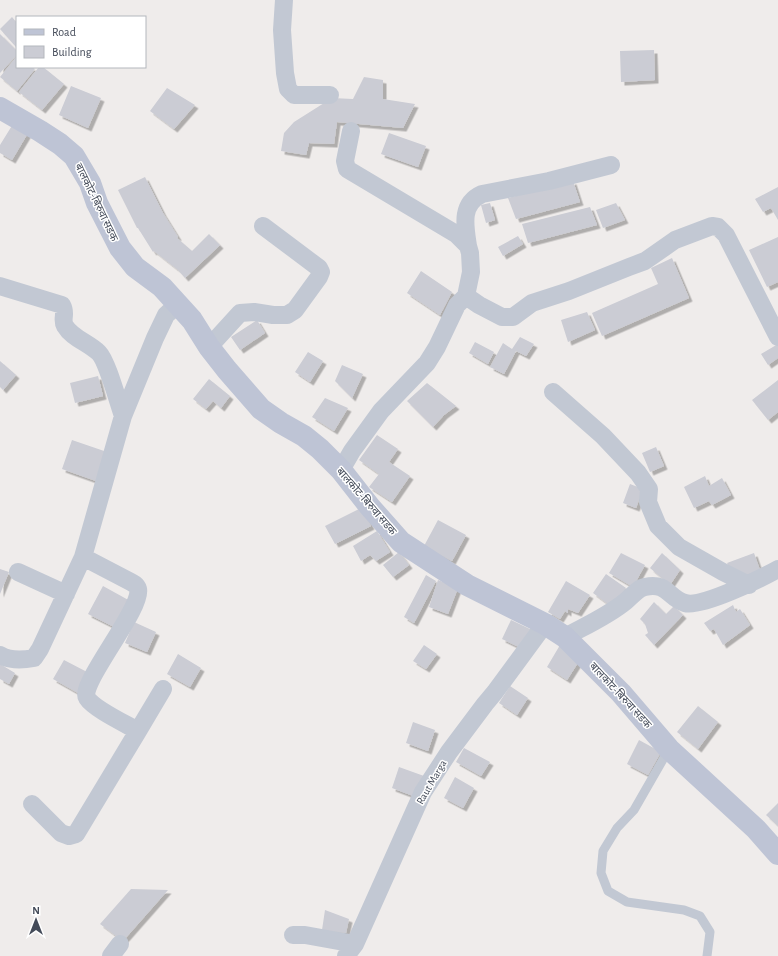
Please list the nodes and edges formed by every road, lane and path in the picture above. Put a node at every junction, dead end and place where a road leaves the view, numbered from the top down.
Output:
1 (284, 0) edge
2 (330, 95) dead end
3 (0, 108) edge
4 (351, 132) dead end
5 (611, 165) dead end
6 (263, 226) dead end
7 (468, 246) junction
8 (0, 286) edge
9 (466, 296) junction
10 (178, 304) junction
11 (778, 337) edge
12 (209, 347) junction
13 (553, 392) dead end
14 (123, 416) junction
15 (341, 470) junction
16 (83, 557) junction
17 (778, 569) edge
18 (18, 572) dead end
19 (749, 584) junction
20 (66, 594) junction
21 (545, 624) junction
22 (565, 637) junction
23 (0, 655) edge
24 (163, 689) dead end
25 (138, 732) junction
26 (669, 749) junction
27 (32, 804) dead end
28 (778, 854) edge
29 (293, 935) dead end
30 (351, 950) edge
31 (707, 956) edge

1 - 2 street
3 - 10 main road, बालकोट-बिरुवा सडक
4 - 7 street
5 - 7 street
6 - 12 street
7 - 9 street
8 - 14 street
9 - 11 street
9 - 15 street
10 - 12 main road, बालकोट-बिरुवा सडक
10 - 14 street
12 - 15 main road, बालकोट-बिरुवा सडक
13 - 19 street
14 - 16 street
15 - 21 main road, बालकोट-बिरुवा सडक
16 - 20 street
16 - 25 street
17 - 19 street
18 - 20 street
19 - 22 street
20 - 23 street
21 - 22 main road, बालकोट-बिरुवा सडक
21 - 30 street, Raut Marga
22 - 26 main road, बालकोट-बिरुवा सडक
24 - 25 street
25 - 27 street
26 - 28 main road, बालकोट-बिरुवा सडक
26 - 31 lane
29 - 30 street

